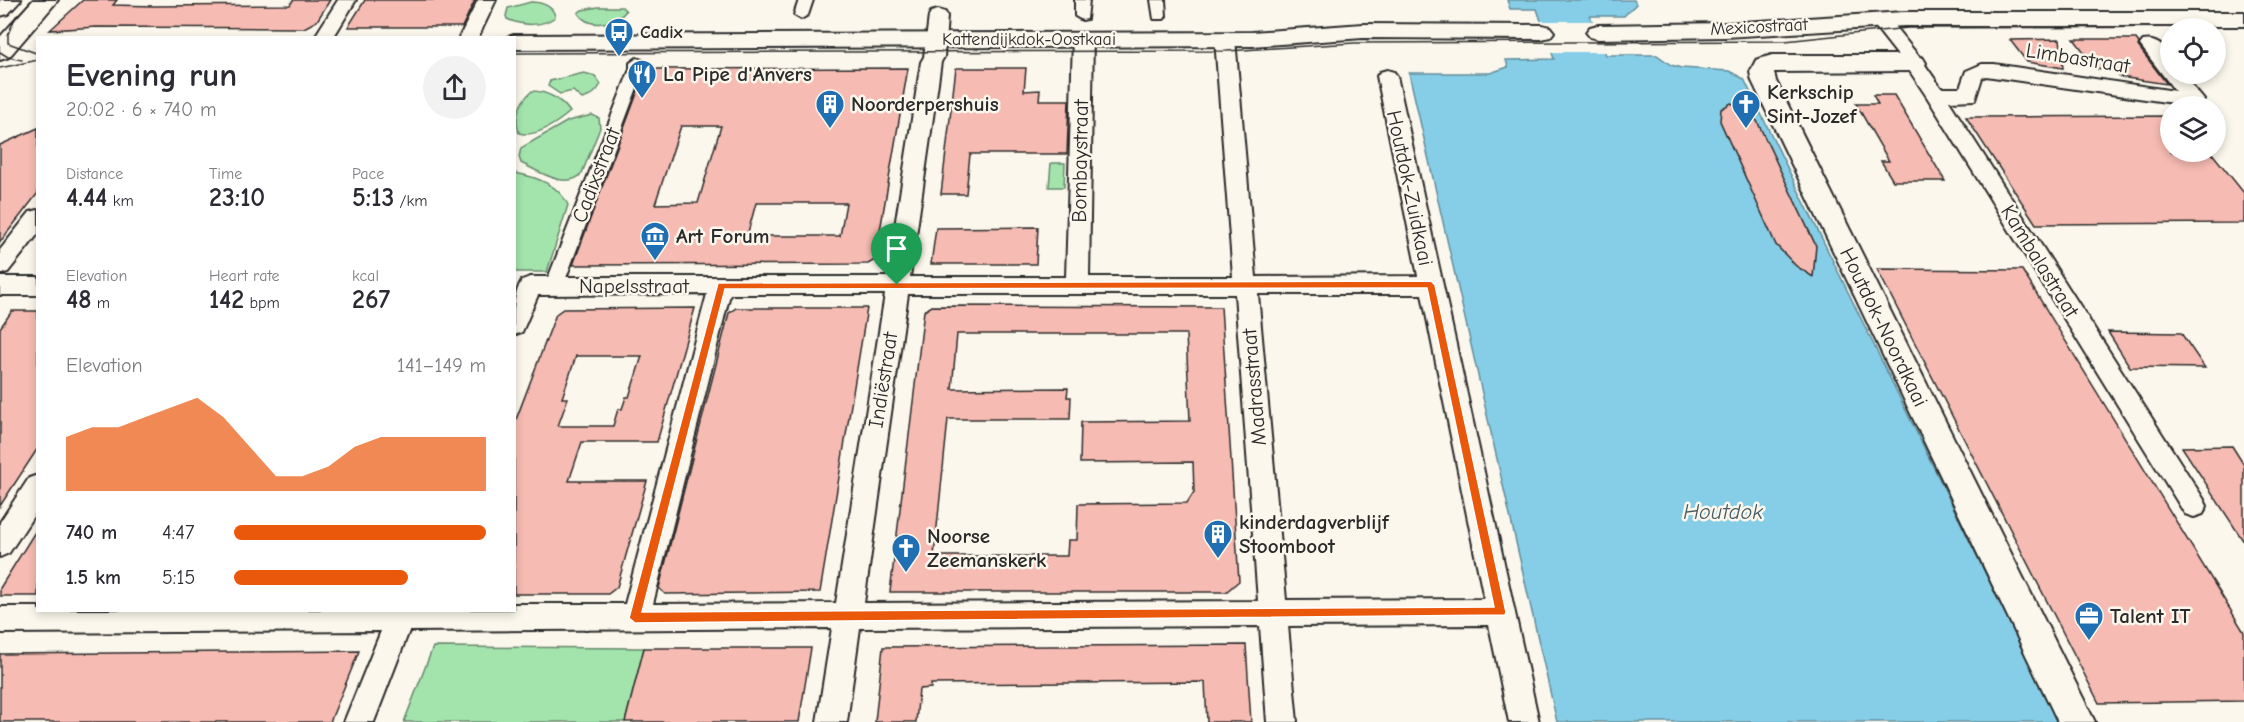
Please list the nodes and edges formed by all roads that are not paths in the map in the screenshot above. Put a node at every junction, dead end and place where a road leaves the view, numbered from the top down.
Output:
1 (9, 0) edge
2 (46, 0) edge
3 (347, 0) edge
4 (487, 0) edge
5 (806, 0) edge
6 (1082, 0) edge
7 (1158, 0) edge
8 (0, 9) edge
9 (801, 15) dead end
10 (1159, 16) dead end
11 (2244, 19) edge
12 (1879, 21) junction
13 (936, 27) junction
14 (1082, 27) junction
15 (1542, 32) dead end
16 (1598, 32) dead end
17 (324, 36) edge
18 (469, 36) edge
19 (516, 42) edge
20 (36, 43) edge
21 (1226, 45) junction
22 (2150, 45) dead end
23 (3, 46) edge
24 (2160, 58) edge
25 (637, 63) dead end
26 (1914, 63) junction
27 (1387, 76) dead end
28 (2181, 84) edge
29 (1935, 94) junction
30 (36, 221) edge
31 (0, 266) edge
32 (36, 285) edge
33 (897, 285) junction
34 (1077, 285) junction
35 (1246, 285) junction
36 (1431, 285) junction
37 (0, 286) edge
38 (522, 286) edge
39 (554, 286) junction
40 (722, 286) junction
41 (516, 317) edge
42 (36, 489) edge
43 (2194, 506) dead end
44 (0, 545) edge
45 (1273, 612) junction
46 (1501, 612) junction
47 (401, 615) edge
48 (848, 617) junction
49 (635, 618) junction
50 (0, 620) edge
51 (359, 722) edge
52 (832, 722) edge
53 (1282, 722) edge
54 (1524, 722) edge
55 (2077, 722) edge

1 - 8 street
2 - 23 street
3 - 17 street
4 - 18 street
5 - 9 street
6 - 14 street
7 - 10 street
11 - 12 street, Mexicostraat
12 - 16 street, Mexicostraat
12 - 26 street, Kambalastraat
13 - 14 street, Kattendijkdok-Oostkaai
13 - 19 street, Kattendijkdok-Oostkaai
13 - 33 street, Indiëstraat
14 - 21 street, Kattendijkdok-Oostkaai
14 - 34 street, Bombaystraat
15 - 21 street, Kattendijkdok-Oostkaai
20 - 23 street
21 - 35 street, Madrasstraat
22 - 24 street, Limbastraat
25 - 39 street, Cadixstraat
26 - 29 street, Kambalastraat
26 - 55 street, Houtdok-Noordkaai
27 - 36 street, Houtdok-Zuidkaai
28 - 29 street, Limbastraat
29 - 43 street, Kambalastraat
30 - 31 street
32 - 37 street
33 - 34 street, Napelsstraat
33 - 40 street, Napelsstraat
33 - 48 street, Indiëstraat
34 - 35 street, Napelsstraat
35 - 36 street, Napelsstraat
35 - 45 street, Madrasstraat
36 - 46 street, Houtdok-Zuidkaai
38 - 39 street, Napelsstraat
38 - 41 street
39 - 40 street, Napelsstraat
40 - 49 street
42 - 44 street
45 - 46 street
45 - 48 street
45 - 53 street, Madrasstraat
46 - 54 street, Houtdok-Zuidkaai
47 - 49 street
47 - 50 street
47 - 51 street
48 - 49 street
48 - 52 street, Indiëstraat

